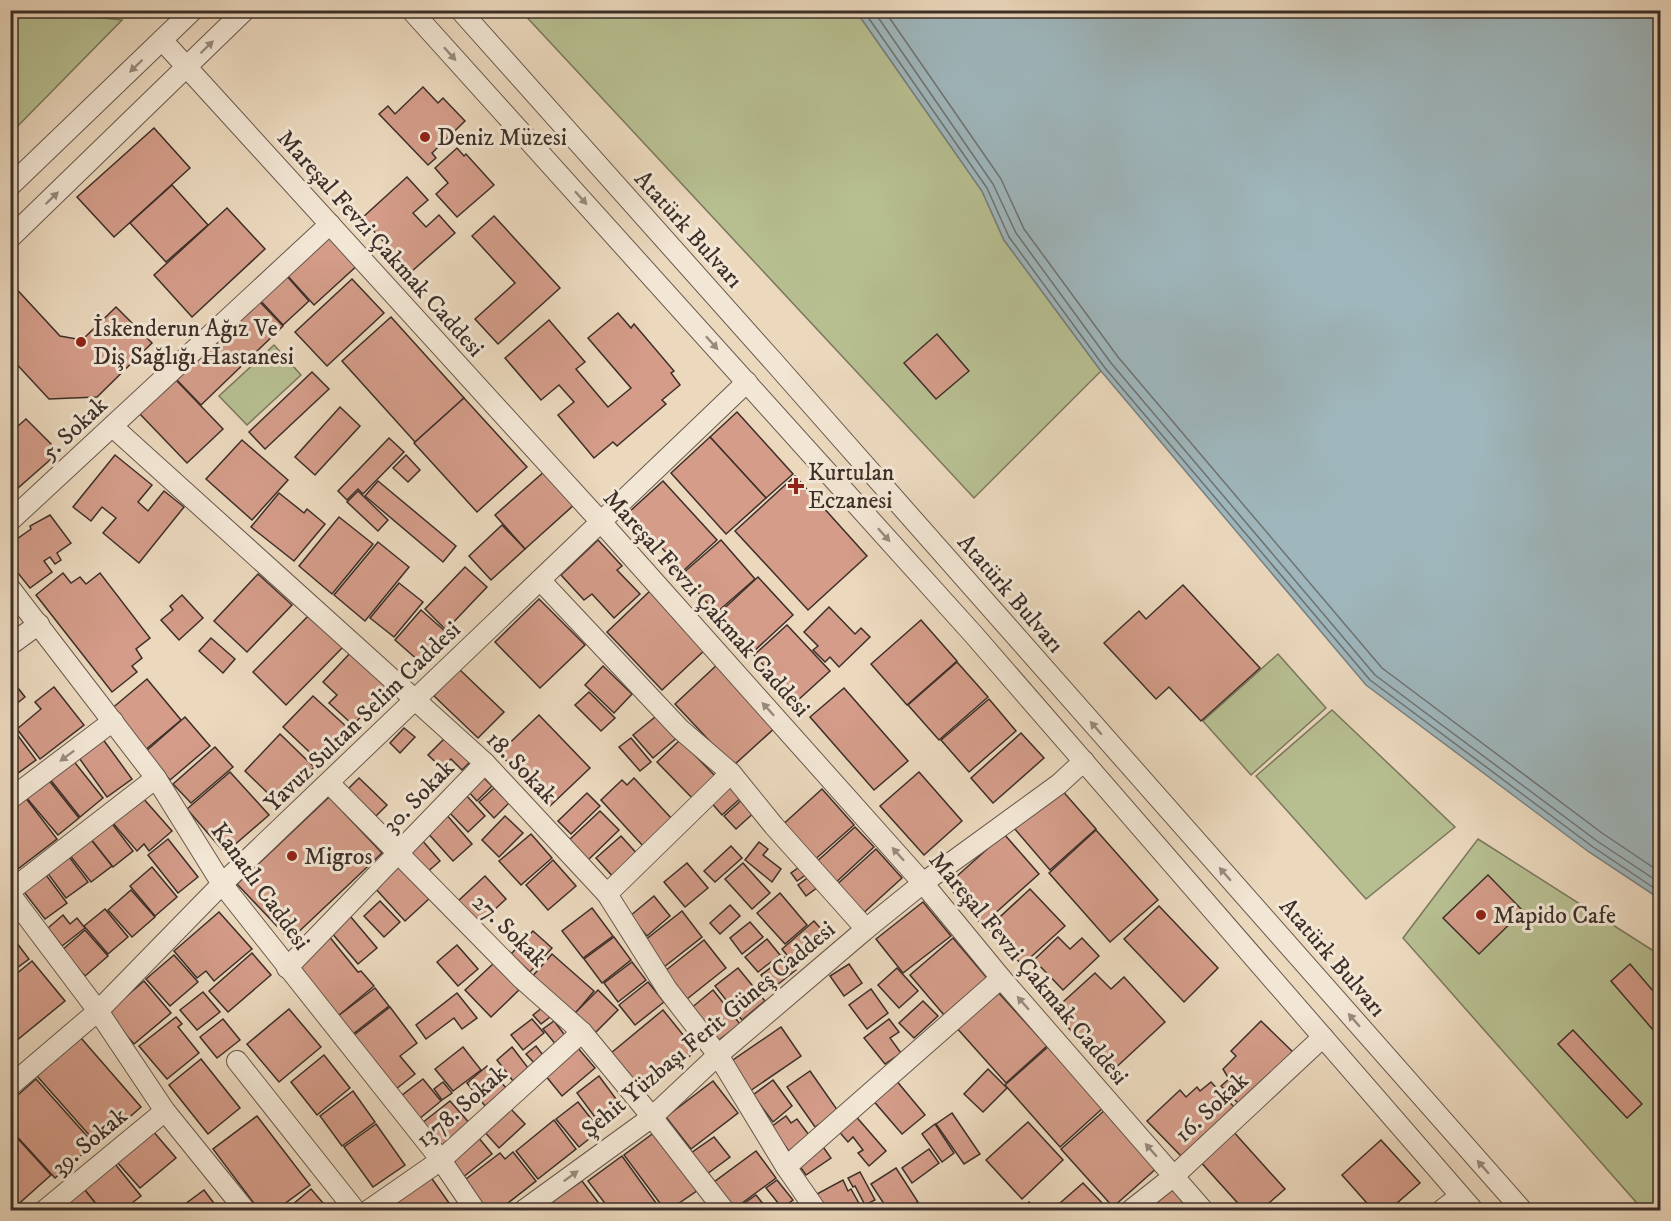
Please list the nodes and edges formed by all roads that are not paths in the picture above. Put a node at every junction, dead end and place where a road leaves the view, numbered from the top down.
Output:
1 (193, 10) edge
2 (245, 10) edge
3 (411, 10) edge
4 (460, 10) edge
5 (162, 40) junction
6 (186, 67) junction
7 (10, 186) edge
8 (330, 224) junction
9 (10, 238) edge
10 (747, 382) junction
11 (112, 427) junction
12 (10, 521) edge
13 (601, 522) junction
14 (540, 580) junction
15 (10, 588) edge
16 (39, 624) junction
17 (10, 645) edge
18 (415, 700) junction
19 (113, 720) junction
20 (1084, 760) junction
21 (485, 764) junction
22 (730, 773) junction
23 (156, 778) junction
24 (329, 783) junction
25 (10, 799) edge
26 (397, 855) junction
27 (923, 883) junction
28 (222, 884) junction
29 (10, 892) edge
30 (607, 894) junction
31 (866, 929) junction
32 (287, 968) junction
33 (1001, 978) junction
34 (98, 1011) junction
35 (582, 1032) junction
36 (1323, 1037) junction
37 (718, 1055) junction
38 (237, 1061) dead end
39 (10, 1086) edge
40 (165, 1111) junction
41 (652, 1117) junction
42 (441, 1160) junction
43 (786, 1167) junction
44 (1174, 1176) junction
45 (1460, 1196) junction
46 (45, 1210) edge
47 (244, 1210) edge
48 (355, 1210) edge
49 (369, 1210) edge
50 (475, 1210) edge
51 (524, 1210) edge
52 (724, 1210) edge
53 (816, 1210) edge
54 (1131, 1210) edge
55 (1203, 1210) edge
56 (1442, 1210) edge
57 (1473, 1210) edge
58 (1522, 1210) edge

1 - 5 street
6 -> 2 street
3 -> 10 street
58 -> 4 street, Atatürk Bulvarı
5 - 6 street, Mareşal Fevzi Çakmak Caddesi
5 -> 7 street
6 - 8 street, Mareşal Fevzi Çakmak Caddesi
9 -> 6 street
8 - 11 street, 5. Sokak
8 - 13 street, Mareşal Fevzi Çakmak Caddesi
10 - 13 street, Yavuz Sultan Selim Caddesi
10 -> 20 street
11 - 12 street, 5. Sokak
11 - 18 street, 18. Sokak
13 - 14 street, Yavuz Sultan Selim Caddesi
27 -> 13 street, Mareşal Fevzi Çakmak Caddesi
14 - 18 street, Yavuz Sultan Selim Caddesi
14 - 22 street
15 - 16 street, Kanatlı Caddesi
16 - 17 street
16 - 19 street, Kanatlı Caddesi
18 - 21 street, 18. Sokak
18 - 24 street, Yavuz Sultan Selim Caddesi
19 - 23 street, Kanatlı Caddesi
19 -> 25 street
20 - 27 street, Şehit Yüzbaşı Ferit Güneş Caddesi
20 - 36 street
21 - 26 street, 30. Sokak
21 - 30 street, 18. Sokak
22 - 30 street
22 - 31 street
23 - 28 street, Kanatlı Caddesi
23 - 29 street
24 - 26 street, 27. Sokak
24 - 28 street, Yavuz Sultan Selim Caddesi
26 - 32 street, 30. Sokak
26 - 35 street, 27. Sokak
27 - 31 street, Şehit Yüzbaşı Ferit Güneş Caddesi
27 - 33 street, Mareşal Fevzi Çakmak Caddesi
28 - 32 street, Kanatlı Caddesi
28 - 34 street, Yavuz Sultan Selim Caddesi
29 - 34 street
30 - 37 street, 18. Sokak
31 - 37 street, Şehit Yüzbaşı Ferit Güneş Caddesi
32 - 42 street, Kanatlı Caddesi
33 - 43 street
44 -> 33 street, Mareşal Fevzi Çakmak Caddesi
34 - 39 street, Yavuz Sultan Selim Caddesi
34 - 40 street
35 - 41 street, 27. Sokak
35 - 42 street, 1378. Sokak
36 - 44 street, 16. Sokak
36 - 45 street
37 - 41 street, Şehit Yüzbaşı Ferit Güneş Caddesi
37 - 43 street, 18. Sokak
38 - 48 street
40 - 46 street, 39. Sokak
40 - 47 street
51 -> 41 street, Şehit Yüzbaşı Ferit Güneş Caddesi
41 - 52 street, 27. Sokak
42 - 49 street, 1378. Sokak
42 - 50 street, Kanatlı Caddesi
43 - 53 street, 18. Sokak
44 - 54 street, 16. Sokak
44 - 55 street, Mareşal Fevzi Çakmak Caddesi
45 - 56 street
45 - 57 street

